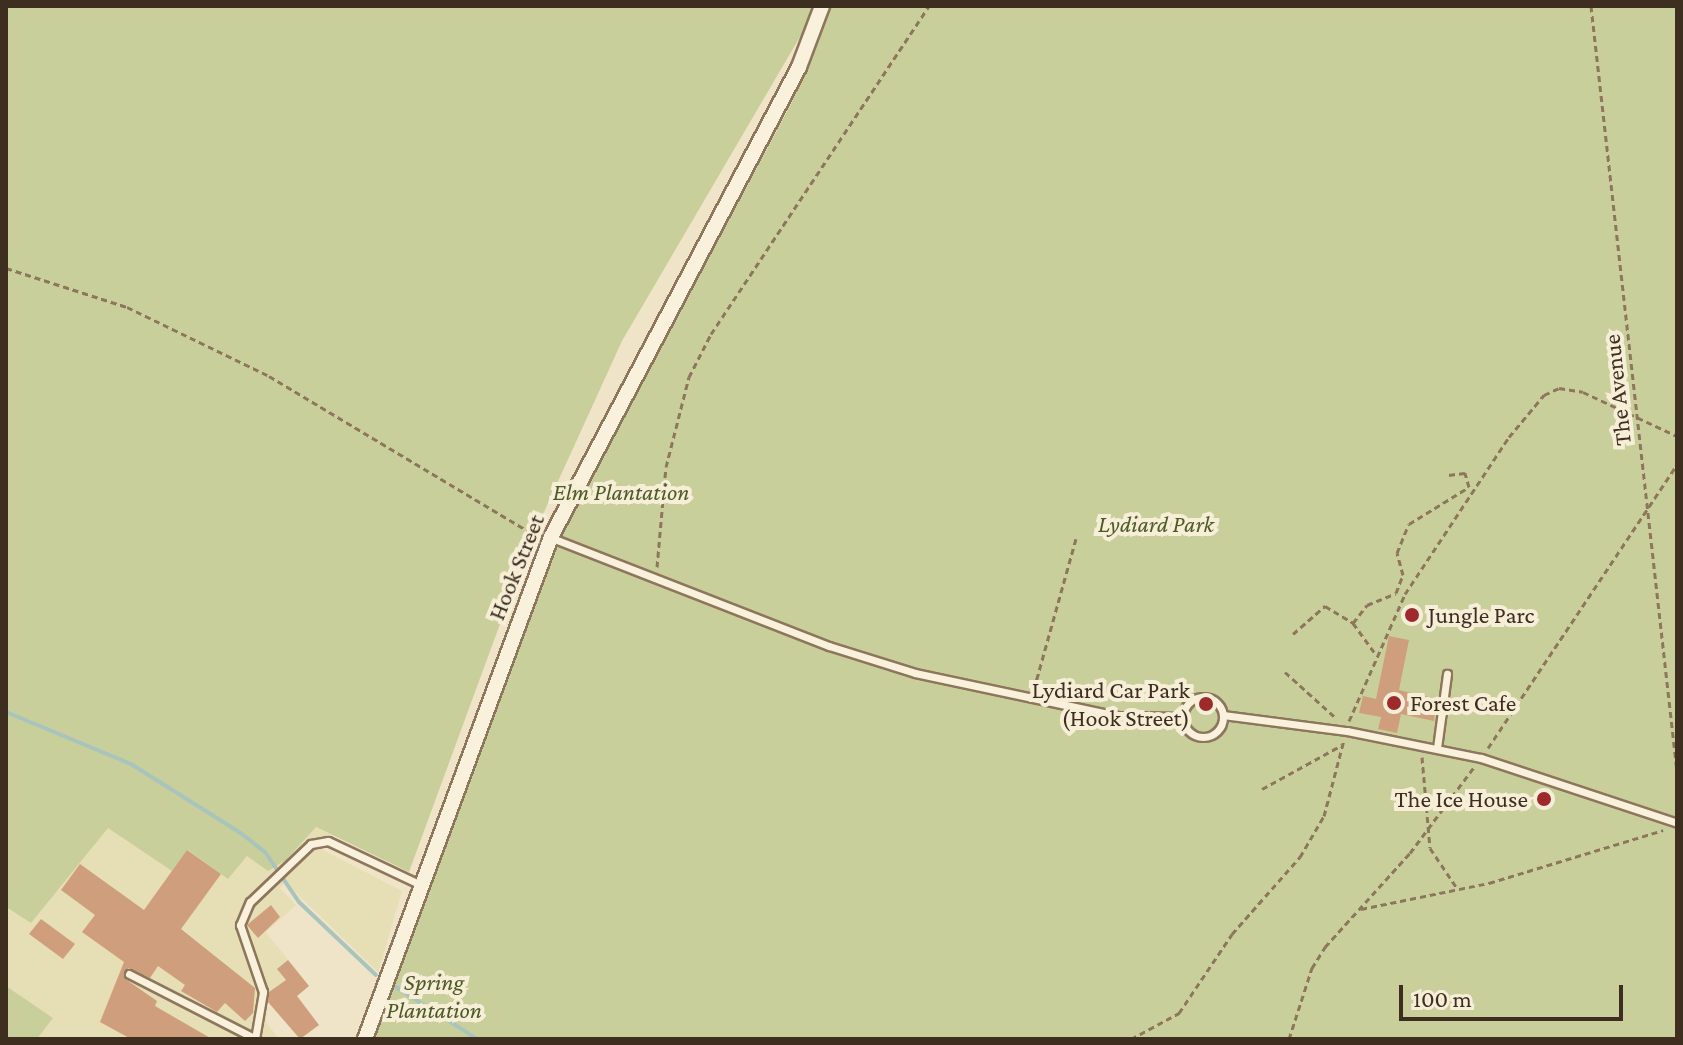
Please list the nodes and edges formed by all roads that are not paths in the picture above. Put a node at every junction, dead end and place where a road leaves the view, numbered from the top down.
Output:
1 (822, 6) edge
2 (550, 540) junction
3 (1447, 674) dead end
4 (1223, 715) junction
5 (1184, 717) junction
6 (1437, 748) junction
7 (1677, 825) edge
8 (419, 884) junction
9 (129, 974) dead end
10 (256, 1039) edge
11 (365, 1039) edge

1 - 2 street, Hook Street
2 - 5 lane
2 - 8 street, Hook Street
3 - 6 lane
4 - 5 lane
4 - 5 lane
4 - 6 lane
6 - 7 lane
8 - 10 lane
8 - 11 street, Hook Street
9 - 10 lane

